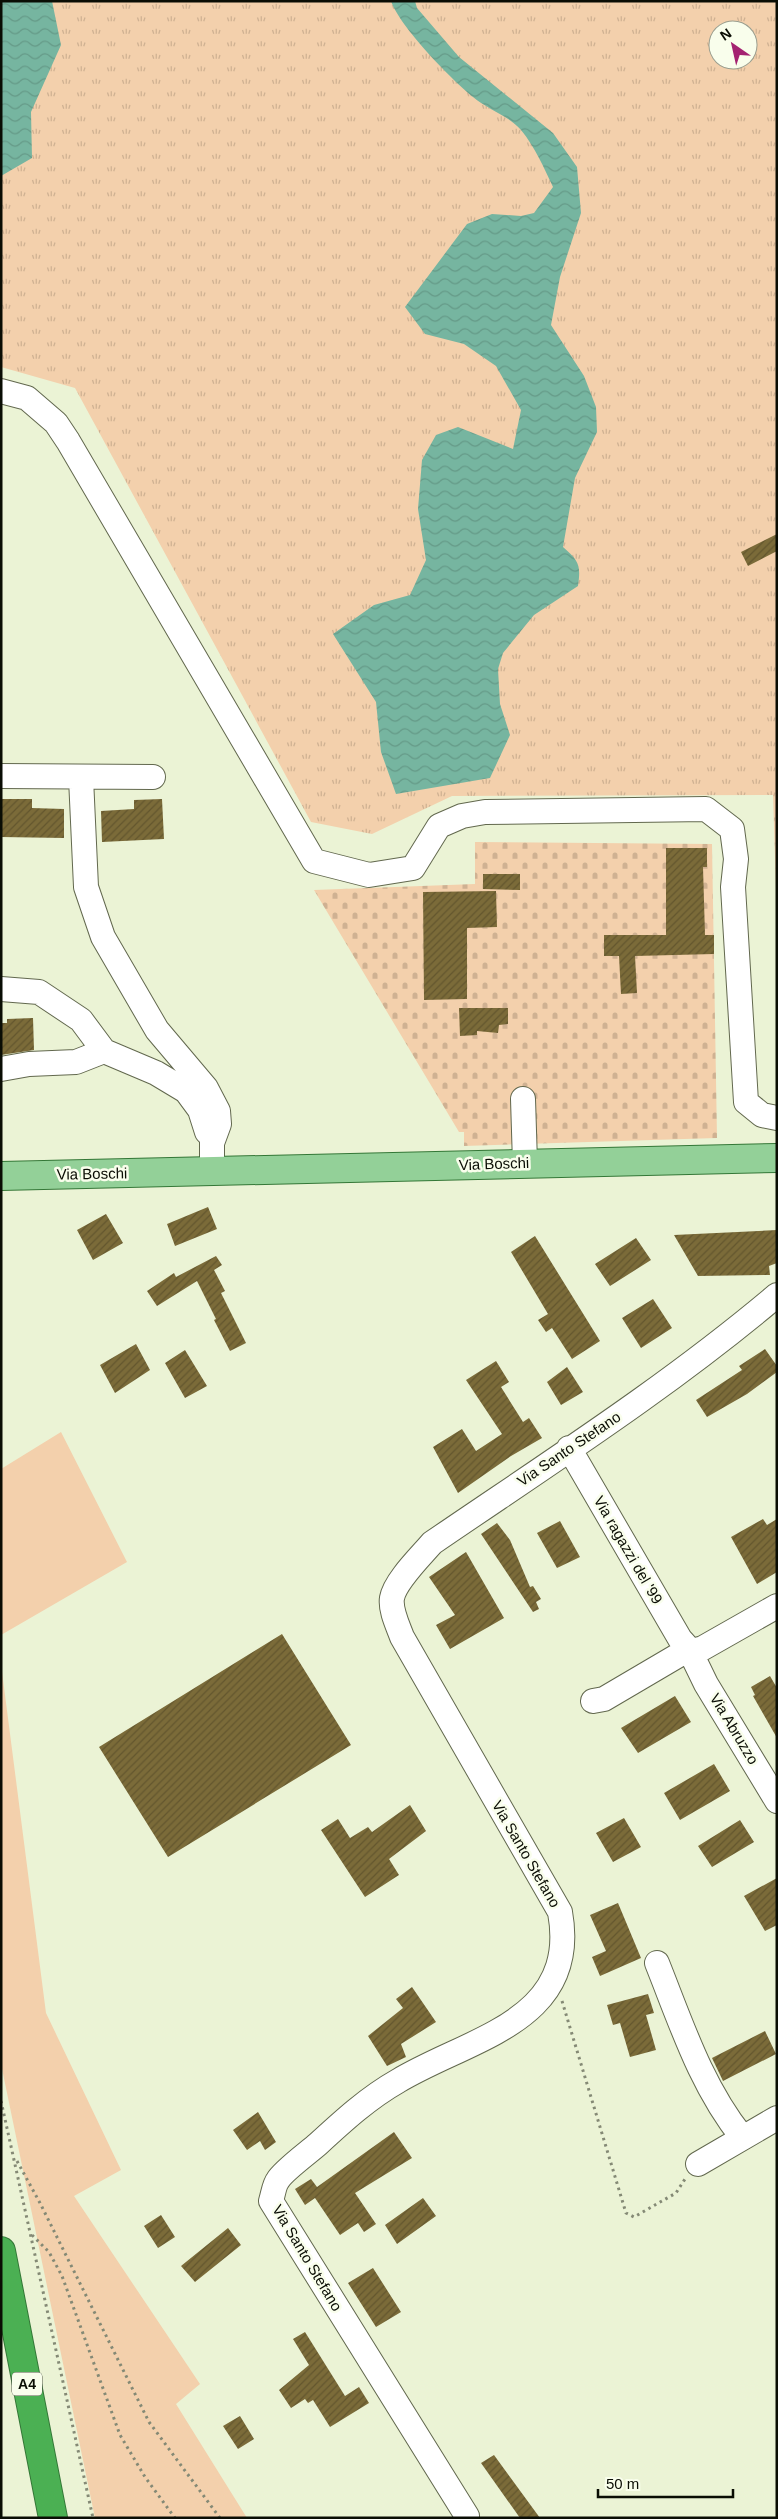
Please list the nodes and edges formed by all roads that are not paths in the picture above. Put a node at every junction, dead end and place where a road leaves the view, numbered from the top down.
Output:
1 (1, 392) edge
2 (1, 776) edge
3 (154, 777) dead end
4 (81, 778) junction
5 (1, 989) edge
6 (104, 1051) junction
7 (1, 1069) edge
8 (523, 1099) dead end
9 (777, 1118) edge
10 (211, 1131) junction
11 (777, 1158) edge
12 (525, 1162) junction
13 (212, 1171) junction
14 (1, 1176) edge
15 (777, 1295) edge
16 (569, 1448) junction
17 (777, 1606) edge
18 (689, 1648) junction
19 (706, 1684) joint
20 (593, 1701) dead end
21 (777, 1801) edge
22 (657, 1963) dead end
23 (777, 2118) edge
24 (742, 2137) junction
25 (698, 2164) road end
26 (1, 2251) edge
27 (466, 2516) dead end
28 (53, 2518) edge

1 - 9 street
2 - 4 street
3 - 4 street
4 - 10 street
5 - 6 street
6 - 7 street
6 - 10 street
8 - 12 street
10 - 13 street
11 - 12 main road, Via Boschi
12 - 13 main road, Via Boschi
13 - 14 main road, Via Boschi
15 - 16 street, Via Santo Stefano
16 - 18 street, Via ragazzi del '99
16 - 27 street, Via Santo Stefano
17 - 18 street
18 - 19 street, Via ragazzi del '99
18 - 20 street
19 - 21 street, Via Abruzzo
22 - 24 street
23 - 24 street
24 - 25 street
26 - 28 highway, A4

